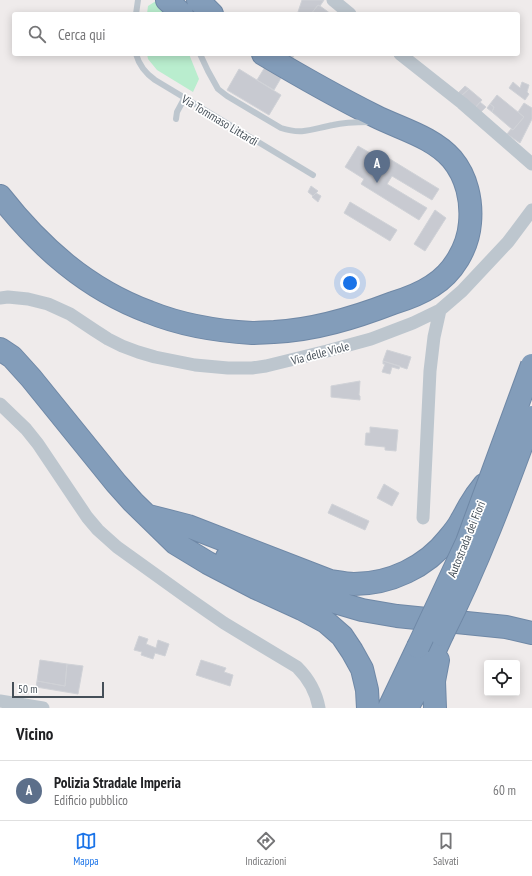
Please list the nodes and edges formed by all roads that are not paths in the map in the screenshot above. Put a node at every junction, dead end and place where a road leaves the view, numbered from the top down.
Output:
1 (138, 0) edge
2 (167, 0) edge
3 (198, 0) edge
4 (333, 0) edge
5 (136, 12) edge
6 (180, 12) edge
7 (210, 12) edge
8 (348, 12) edge
9 (137, 56) edge
10 (201, 56) edge
11 (267, 56) edge
12 (403, 56) edge
13 (184, 99) junction
14 (176, 119) dead end
15 (388, 122) junction
16 (532, 164) edge
17 (313, 175) dead end
18 (0, 196) edge
19 (532, 210) edge
20 (0, 298) edge
21 (440, 310) junction
22 (0, 349) edge
23 (532, 365) edge
24 (0, 404) edge
25 (532, 417) edge
26 (493, 472) junction
27 (148, 516) junction
28 (423, 518) dead end
29 (532, 633) edge
30 (442, 634) junction
31 (0, 700) edge
32 (43, 708) edge
33 (318, 708) edge
34 (368, 708) edge
35 (389, 708) edge
36 (407, 708) edge
37 (435, 708) edge

1 - 5 lane
2 - 6 highway
3 - 7 highway
4 - 8 street
9 - 13 lane, Via Tommaso Littardi
10 - 15 lane
11 - 15 highway
12 - 16 street
13 - 14 lane
13 - 17 lane, Via Tommaso Littardi
15 - 18 highway
19 - 21 street
20 - 21 street, Via delle Viole
21 - 28 street
22 - 27 highway
23 - 26 highway, Autostrada dei Fiori, bridge
24 - 33 street
25 - 30 highway, Autostrada dei Fiori, bridge
26 - 27 highway, bridge
26 - 35 highway, Autostrada dei Fiori, bridge
27 - 29 highway
27 - 34 highway
30 - 36 highway, Autostrada dei Fiori
30 - 37 highway
31 - 32 street

